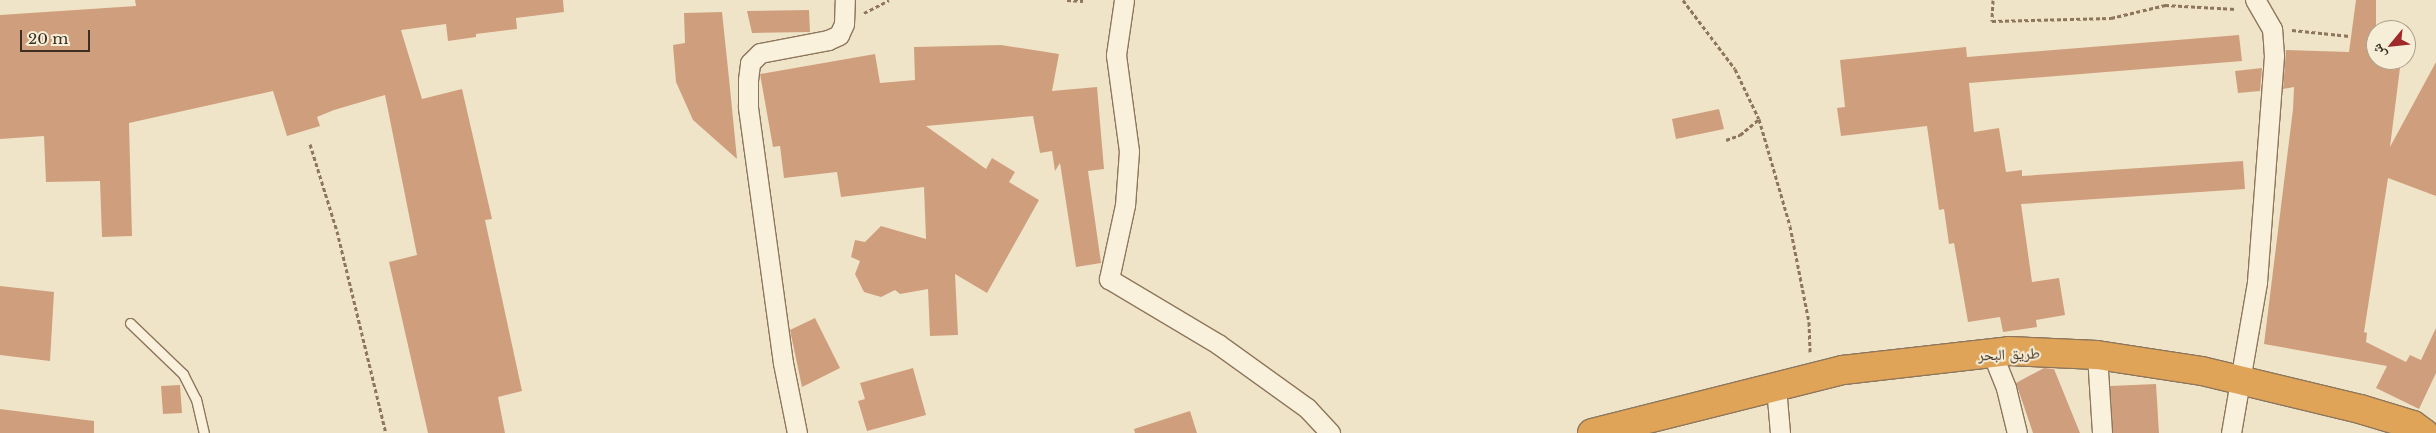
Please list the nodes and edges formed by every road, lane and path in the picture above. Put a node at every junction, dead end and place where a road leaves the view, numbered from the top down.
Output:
1 (845, 0) edge
2 (1066, 0) edge
3 (1124, 0) edge
4 (1684, 0) edge
5 (1993, 0) edge
6 (2255, 0) edge
7 (1083, 1) edge
8 (2269, 23) junction
9 (2350, 36) dead end
10 (1759, 119) junction
11 (1726, 140) dead end
12 (310, 144) dead end
13 (130, 324) dead end
14 (1992, 353) junction
15 (2097, 355) junction
16 (2238, 379) junction
17 (1810, 380) junction
18 (1776, 387) junction
19 (204, 433) edge
20 (386, 433) edge
21 (797, 433) edge
22 (1330, 433) edge
23 (1592, 433) edge
24 (1780, 433) edge
25 (2017, 433) edge
26 (2102, 433) edge
27 (2231, 433) edge
28 (2424, 433) edge

1 - 21 street
2 - 7 path
3 - 22 street
4 - 10 path
5 - 8 path
6 - 8 street
8 - 9 path
8 - 16 street
10 - 11 path
10 - 17 path
12 - 20 path
13 - 19 lane
14 - 15 highway, طريق البحر
14 - 17 highway, طريق البحر
14 - 25 street
15 - 16 highway, طريق البحر
15 - 26 street
16 - 27 street
16 - 28 highway, طريق البحر
17 - 18 highway, طريق البحر
18 - 23 highway, طريق البحر
18 - 24 street

